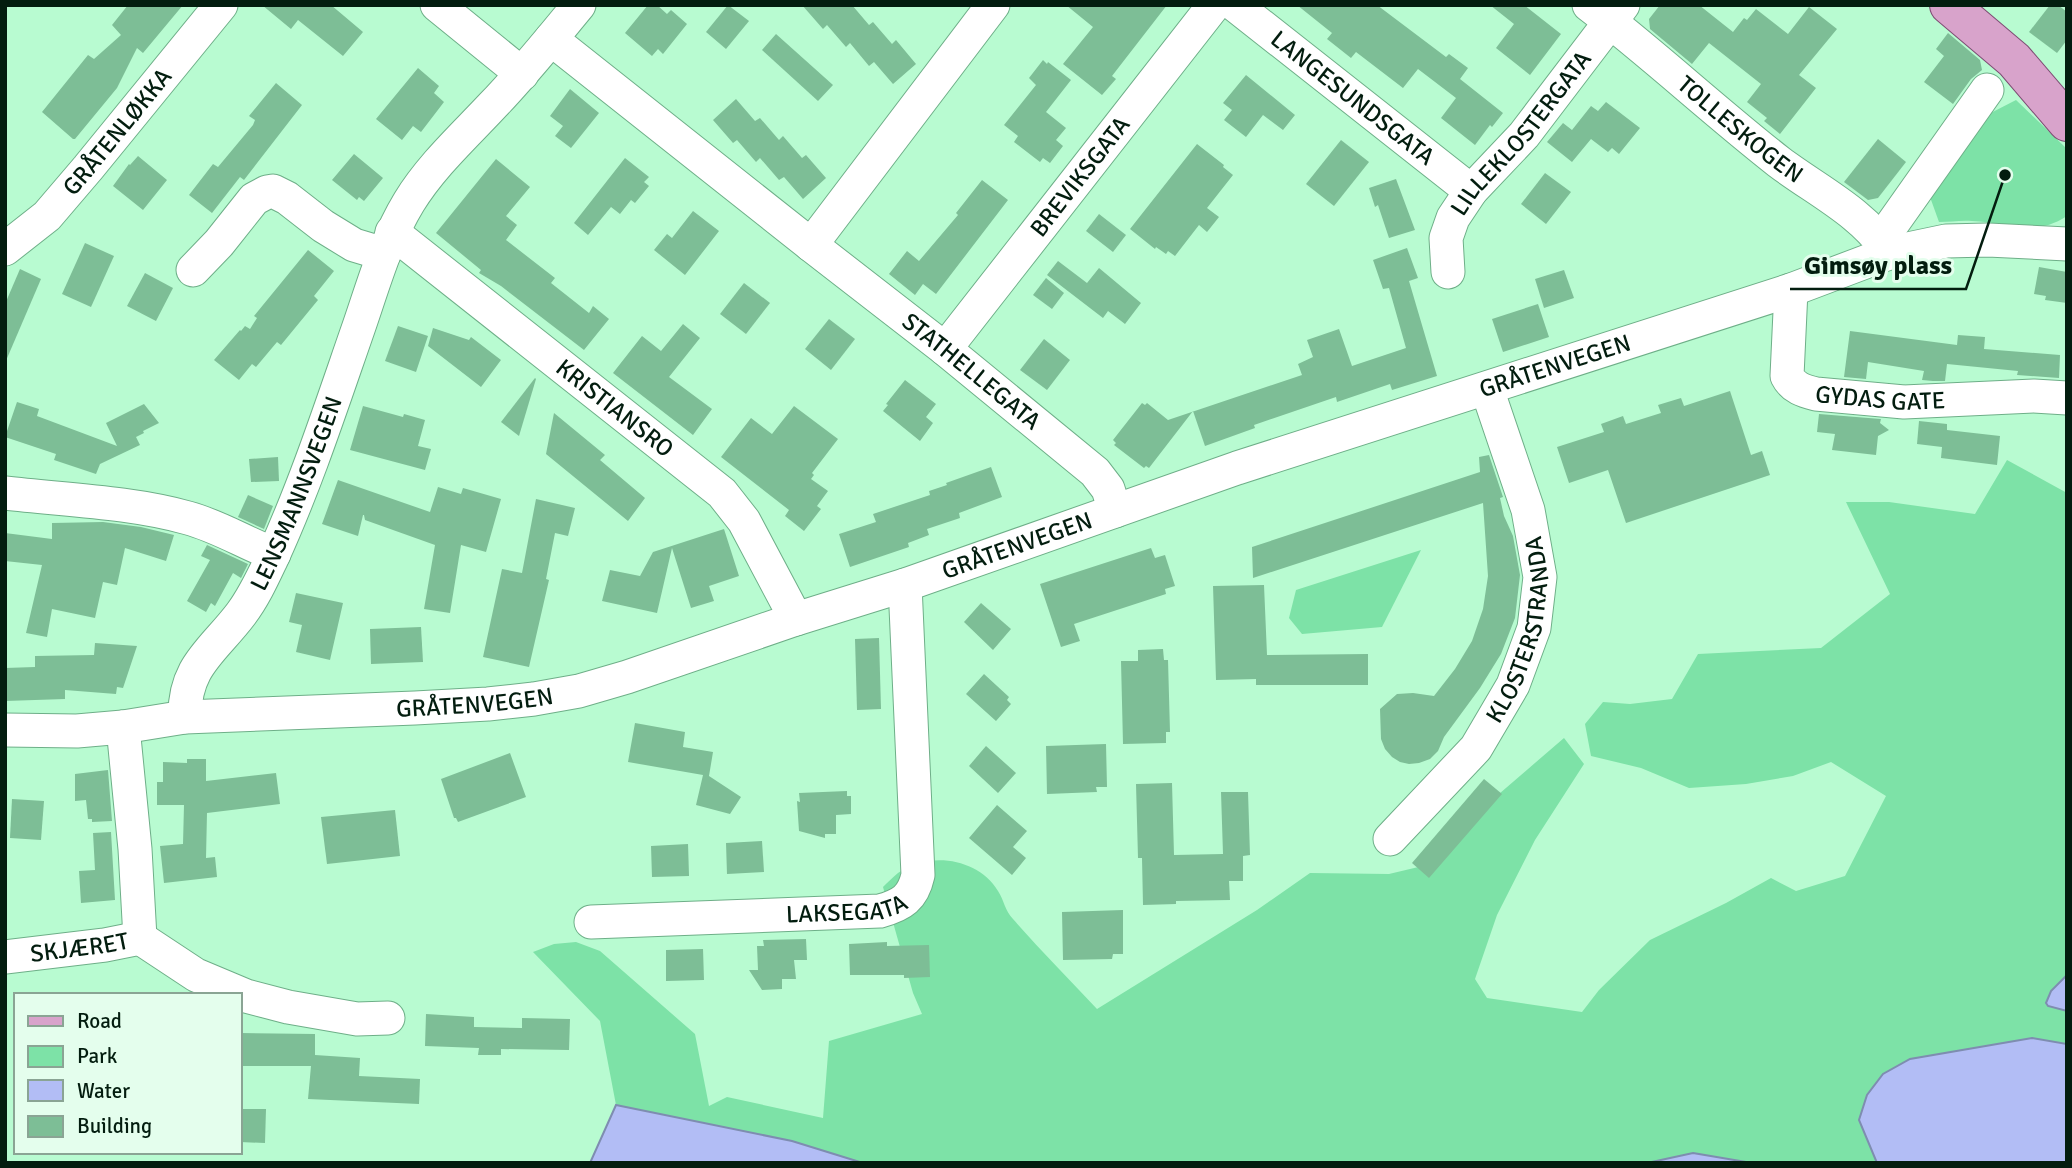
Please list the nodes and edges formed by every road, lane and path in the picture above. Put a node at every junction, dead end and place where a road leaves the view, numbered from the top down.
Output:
1 (221, 5) edge
2 (437, 5) edge
3 (579, 5) edge
4 (993, 5) edge
5 (1214, 5) edge
6 (1235, 5) edge
7 (1949, 5) edge
8 (1607, 11) edge
9 (551, 39) junction
10 (2014, 60) junction
11 (522, 74) junction
12 (1987, 90) dead end
13 (2067, 97) edge
14 (2067, 122) edge
15 (1471, 191) junction
16 (388, 243) junction
17 (2067, 244) edge
18 (811, 245) junction
19 (1885, 247) junction
20 (5, 249) edge
21 (192, 270) dead end
22 (1448, 272) dead end
23 (1791, 290) junction
24 (945, 349) junction
25 (1487, 389) junction
26 (2067, 398) edge
27 (5, 493) edge
28 (1115, 511) junction
29 (274, 554) junction
30 (905, 585) junction
31 (796, 619) junction
32 (185, 717) junction
33 (123, 727) junction
34 (5, 730) edge
35 (1391, 839) dead end
36 (591, 922) dead end
37 (140, 938) junction
38 (5, 957) edge
39 (239, 993) edge
40 (242, 994) edge
41 (388, 1018) dead end

1 - 20 street, GRÅTENLØKKA
2 - 11 street
3 - 9 street, LENSMANNSVEGEN
4 - 18 street
5 - 24 street, BREVIKSGATA
6 - 15 street, LANGESUNDSGATA
7 - 10 main road
8 - 15 street, LILLEKLOSTERGATA
8 - 19 street, TOLLESKOGEN
9 - 11 street, LENSMANNSVEGEN
9 - 18 street, STATHELLEGATA
10 - 13 main road
10 - 14 main road
11 - 16 street, LENSMANNSVEGEN
12 - 19 street
15 - 22 street, LILLEKLOSTERGATA
16 - 21 street
16 - 29 street, LENSMANNSVEGEN
16 - 31 street, KRISTIANSRO
17 - 19 street, GRÅTENVEGEN
18 - 24 street, STATHELLEGATA
19 - 23 street, GRÅTENVEGEN
23 - 25 street, GRÅTENVEGEN
23 - 26 street, GYDAS GATE
24 - 28 street, STATHELLEGATA
25 - 28 street, GRÅTENVEGEN
25 - 35 street, KLOSTERSTRANDA
27 - 29 street
28 - 30 street, GRÅTENVEGEN
29 - 32 street, LENSMANNSVEGEN
30 - 31 street, GRÅTENVEGEN
30 - 36 street, LAKSEGATA
31 - 32 street, GRÅTENVEGEN
32 - 33 street, GRÅTENVEGEN
33 - 34 street, GRÅTENVEGEN
33 - 37 street
37 - 38 street, SKJÆRET
37 - 39 street, SKJÆRET
40 - 41 street, SKJÆRET

